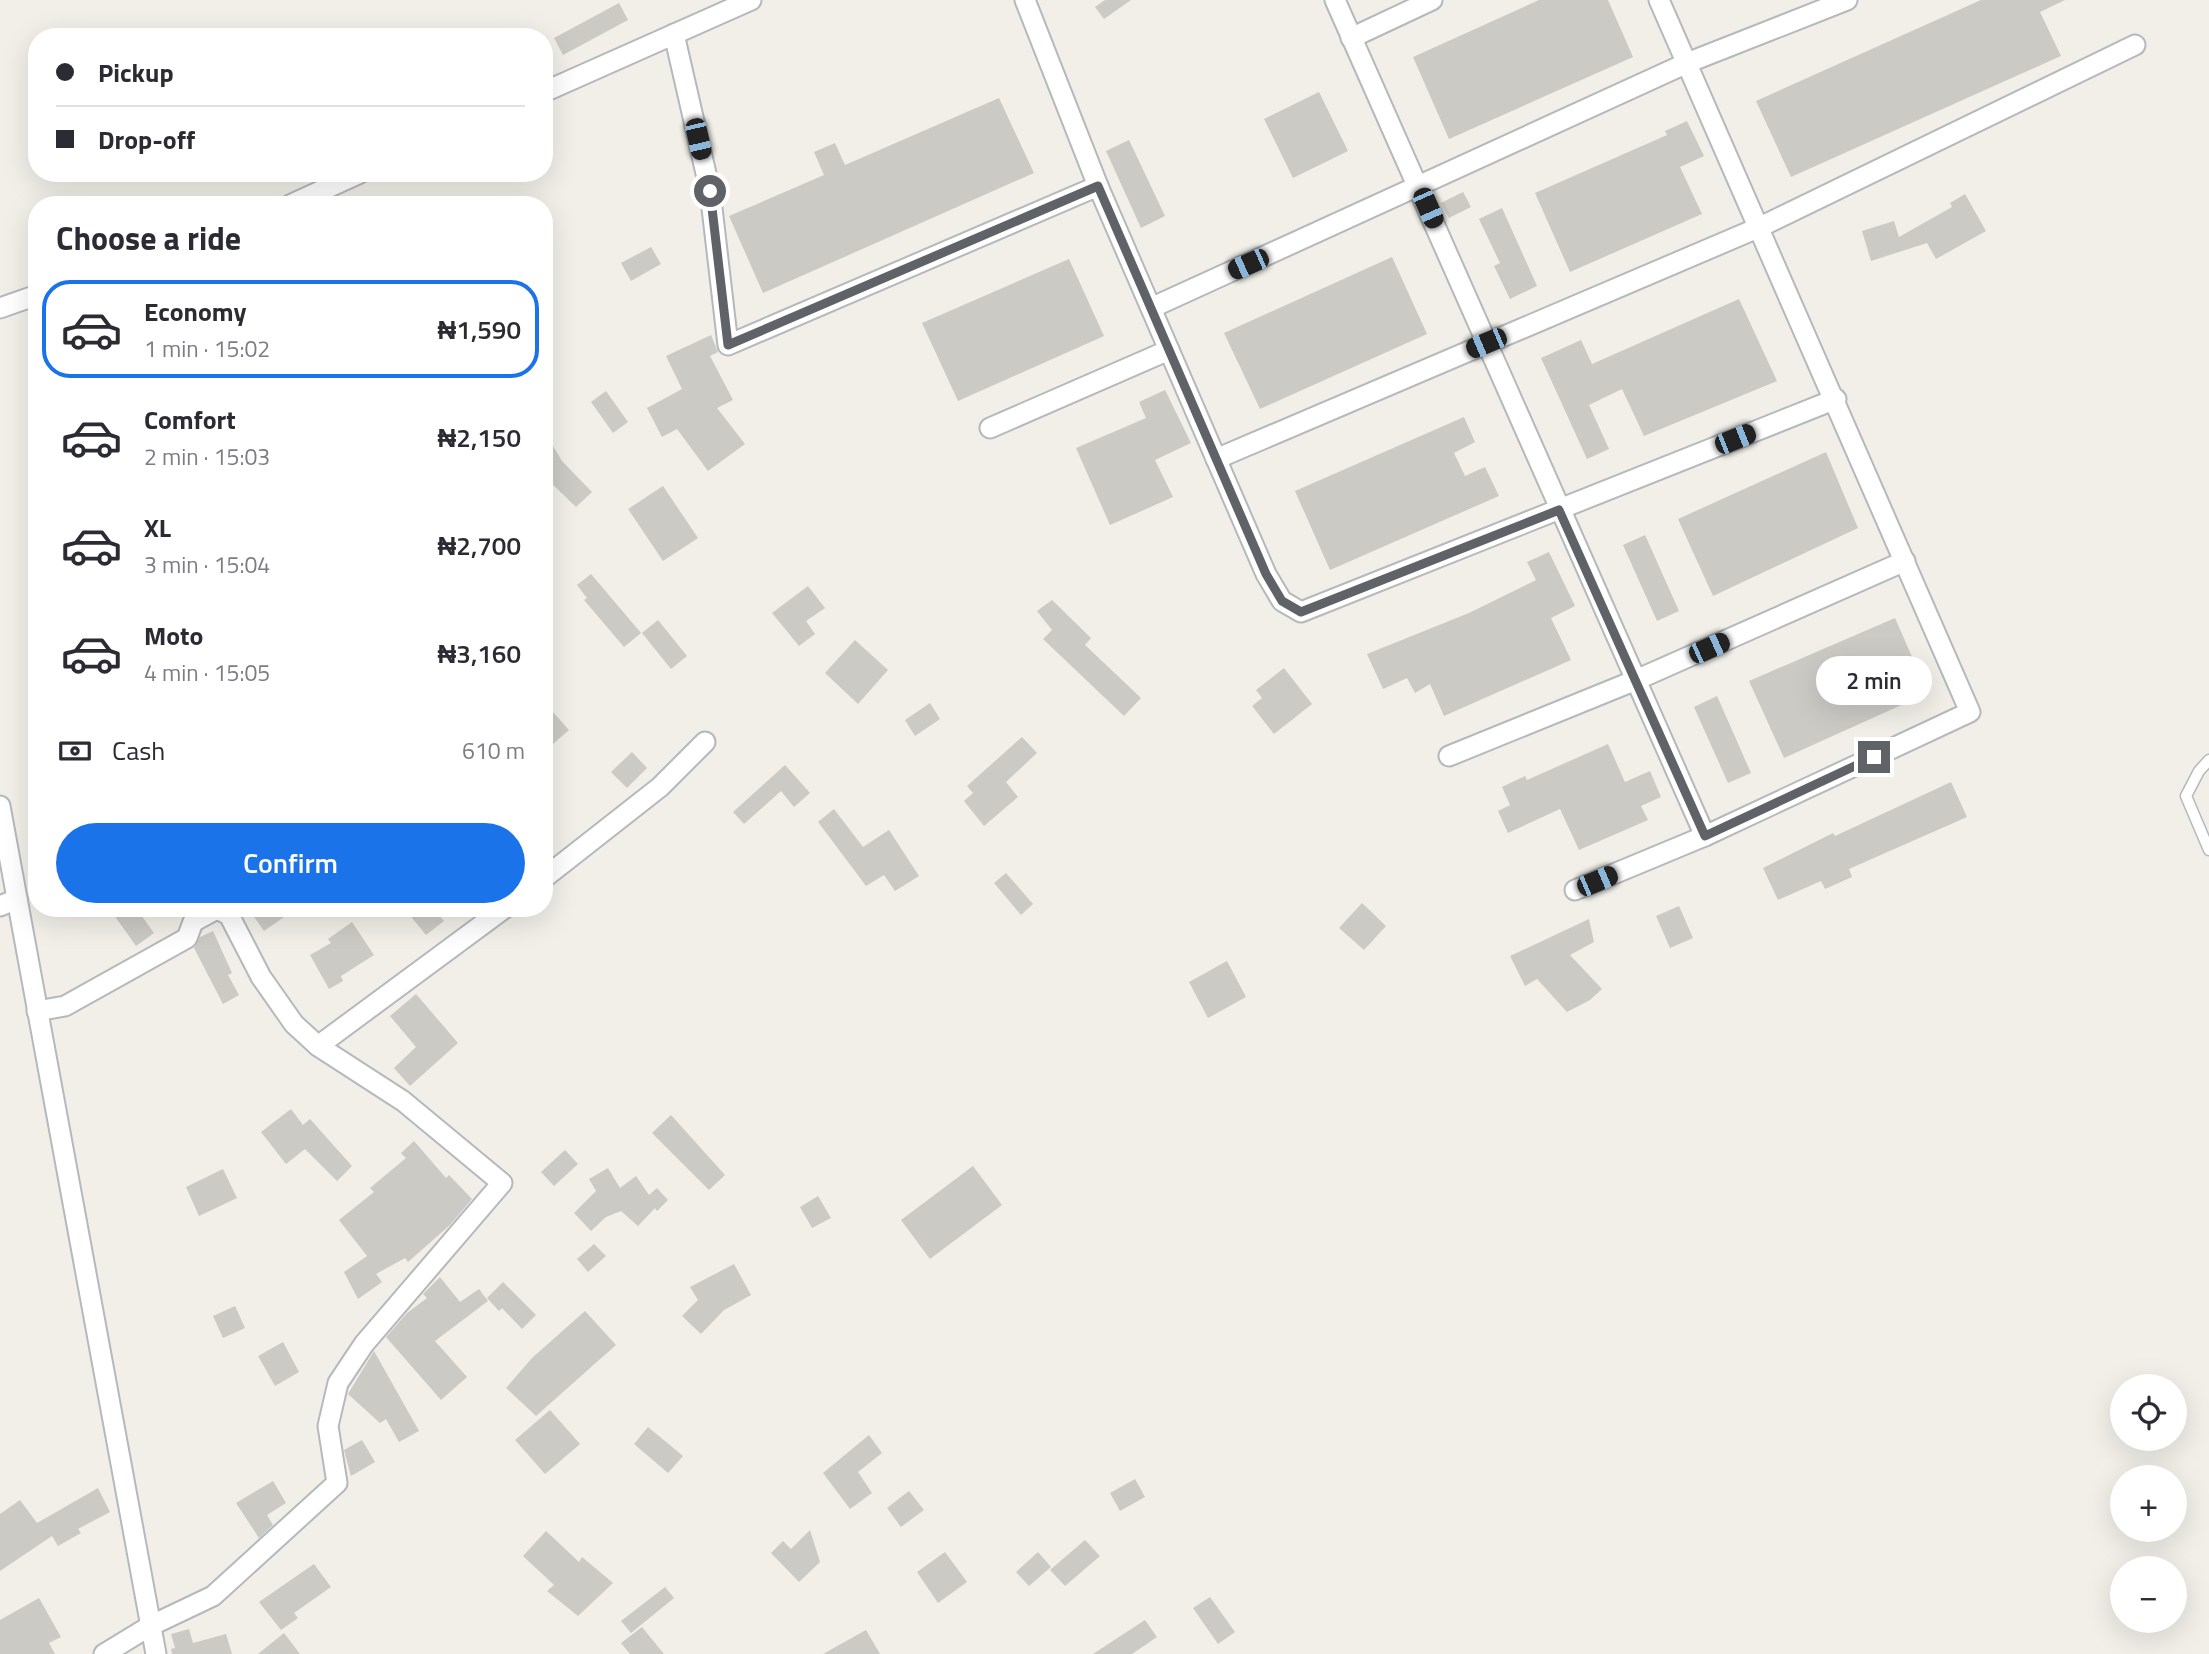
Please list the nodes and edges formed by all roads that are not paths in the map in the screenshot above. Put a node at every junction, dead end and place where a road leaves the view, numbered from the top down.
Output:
1 (751, 0) edge
2 (1025, 0) edge
3 (1335, 0) edge
4 (1432, 0) edge
5 (1659, 0) edge
6 (1847, 0) edge
7 (674, 34) junction
8 (1351, 38) junction
9 (2135, 45) dead end
10 (1687, 64) junction
11 (553, 88) edge
12 (340, 182) edge
13 (1098, 186) junction
14 (1419, 186) junction
15 (310, 196) edge
16 (1760, 226) junction
17 (28, 298) edge
18 (0, 307) edge
19 (1151, 308) junction
20 (1486, 343) junction
21 (1169, 350) junction
22 (1836, 399) junction
23 (990, 428) dead end
24 (1216, 459) junction
25 (1559, 510) junction
26 (1905, 561) junction
27 (1636, 680) junction
28 (705, 742) dead end
29 (1449, 756) dead end
30 (2209, 760) edge
31 (0, 806) edge
32 (1705, 836) junction
33 (2209, 850) edge
34 (553, 871) edge
35 (1575, 890) dead end
36 (9, 902) edge
37 (202, 917) edge
38 (230, 917) edge
39 (493, 917) edge
40 (37, 1011) junction
41 (318, 1046) junction
42 (150, 1626) junction
43 (104, 1654) edge
44 (156, 1654) edge

1 - 7 street
2 - 13 street
3 - 8 street
4 - 8 street
5 - 10 street
6 - 10 street
7 - 11 street
7 - 13 street
8 - 14 street
9 - 16 street
10 - 14 street
10 - 16 street
12 - 15 street
13 - 19 street
14 - 19 street
14 - 20 street
16 - 20 street
16 - 22 street
17 - 18 street
19 - 21 street
20 - 24 street
20 - 25 street
21 - 23 street
21 - 24 street
22 - 25 street
22 - 26 street
24 - 25 street
25 - 27 street
26 - 27 street
26 - 32 street
27 - 29 street
27 - 32 street
28 - 34 street
30 - 33 lane
31 - 36 street
32 - 35 street
36 - 40 street
37 - 40 street
38 - 41 street
39 - 41 street
40 - 42 street
41 - 42 street
42 - 43 street
42 - 44 street

